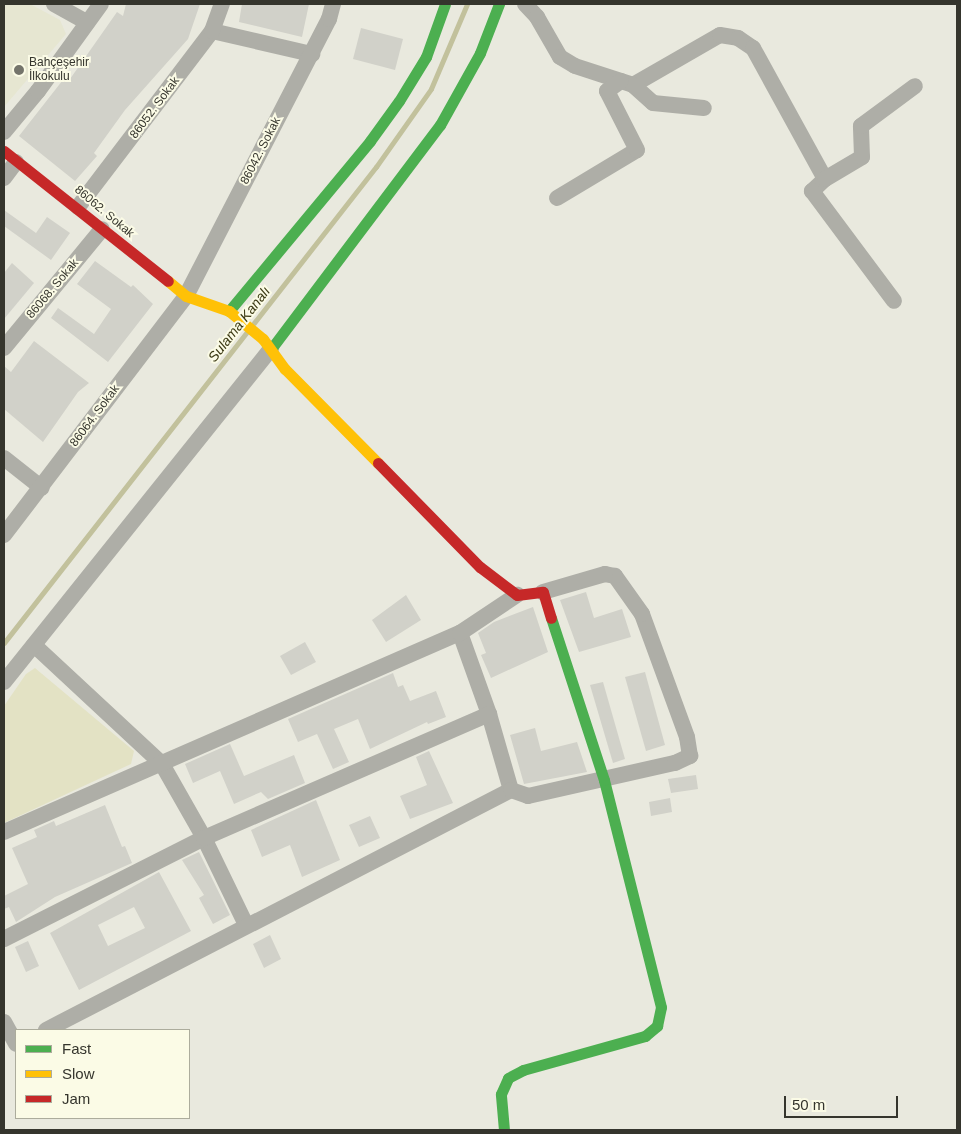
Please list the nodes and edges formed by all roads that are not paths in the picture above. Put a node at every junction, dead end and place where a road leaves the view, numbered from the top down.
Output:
1 (54, 4) edge
2 (101, 4) edge
3 (222, 4) edge
4 (333, 4) edge
5 (445, 4) edge
6 (499, 4) edge
7 (525, 4) edge
8 (87, 22) junction
9 (212, 31) junction
10 (312, 54) junction
11 (627, 83) junction
12 (914, 86) dead end
13 (704, 108) dead end
14 (4, 132) edge
15 (4, 151) edge
16 (16, 162) junction
17 (4, 178) edge
18 (825, 179) junction
19 (556, 198) dead end
20 (78, 207) junction
21 (102, 229) junction
22 (186, 296) junction
23 (894, 300) dead end
24 (232, 314) junction
25 (267, 344) junction
26 (4, 348) edge
27 (4, 458) edge
28 (42, 488) junction
29 (4, 535) edge
30 (543, 592) junction
31 (517, 595) junction
32 (460, 633) junction
33 (34, 645) junction
34 (4, 682) edge
35 (489, 714) junction
36 (162, 764) junction
37 (604, 780) junction
38 (511, 790) junction
39 (4, 832) edge
40 (204, 838) junction
41 (246, 925) junction
42 (4, 939) edge
43 (4, 1022) edge
44 (48, 1029) edge
45 (15, 1042) edge
46 (504, 1130) edge

1 - 8 street
2 - 8 street
3 - 9 street, 86052. Sokak
4 - 10 street, 86042. Sokak
5 - 24 main road
6 - 25 main road
7 - 11 street
8 - 14 street
9 - 10 street
9 - 20 street, 86052. Sokak
10 - 22 street, 86042. Sokak
11 - 13 street
11 - 18 street
11 - 19 street
12 - 18 street
15 - 16 main road, 86062. Sokak
16 - 17 street
16 - 20 main road, 86062. Sokak
18 - 23 street
20 - 21 main road, 86062. Sokak
21 - 22 main road, 86062. Sokak
21 - 26 street, 86068. Sokak
22 - 24 main road, 86062. Sokak
22 - 28 street, 86064. Sokak
24 - 25 main road, 86062. Sokak
25 - 31 main road, 86062. Sokak
25 - 33 street
27 - 28 street
28 - 29 street, 86064. Sokak
30 - 31 main road
30 - 37 main road
30 - 37 street
31 - 32 street
32 - 35 street
32 - 36 street
33 - 34 street
33 - 36 street
35 - 38 street
35 - 40 street
36 - 39 street
36 - 40 street
37 - 38 street
37 - 46 main road
38 - 41 street
40 - 41 street
40 - 42 street
41 - 44 street
43 - 45 street

